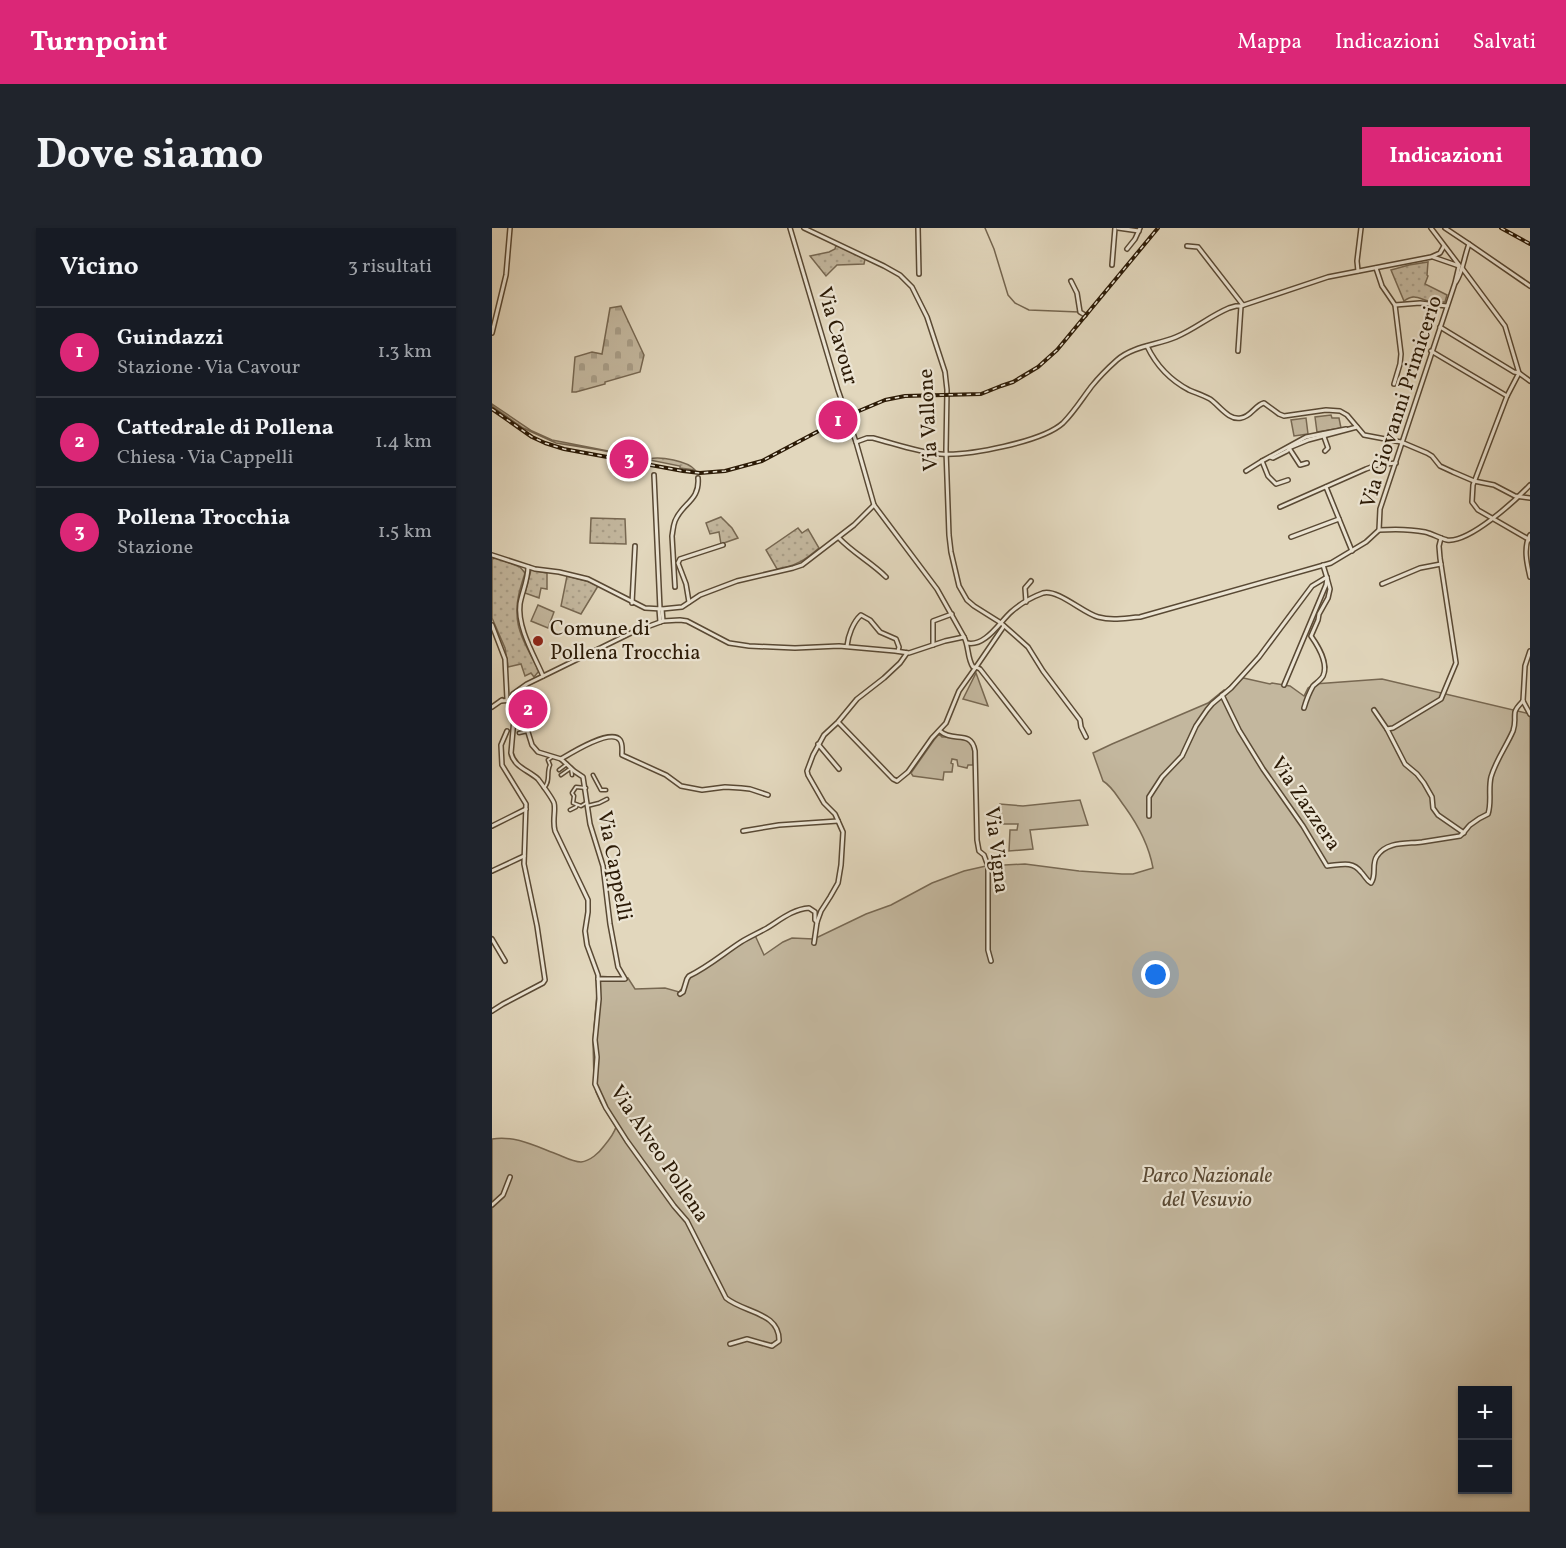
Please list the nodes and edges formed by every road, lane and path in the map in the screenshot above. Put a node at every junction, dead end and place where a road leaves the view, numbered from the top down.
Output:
1 (510, 228) edge
2 (790, 228) edge
3 (804, 228) edge
4 (918, 228) edge
5 (1117, 228) edge
6 (1361, 228) edge
7 (1431, 228) edge
8 (1444, 228) edge
9 (1139, 229) edge
10 (1469, 244) junction
11 (1187, 246) dead end
12 (1442, 247) junction
13 (1127, 249) dead end
14 (1431, 257) junction
15 (1112, 265) dead end
16 (1460, 267) junction
17 (1376, 268) junction
18 (1358, 271) junction
19 (919, 274) dead end
20 (1463, 274) junction
21 (1071, 281) dead end
22 (1455, 283) junction
23 (1530, 286) edge
24 (1395, 305) junction
25 (1242, 306) junction
26 (1447, 306) junction
27 (1085, 315) dead end
28 (1440, 327) junction
29 (492, 333) edge
30 (1147, 346) junction
31 (1238, 351) dead end
32 (1431, 351) junction
33 (1519, 373) junction
34 (1530, 381) edge
35 (1394, 384) dead end
36 (1507, 396) junction
37 (1357, 427) junction
38 (1323, 434) junction
39 (856, 442) junction
40 (1403, 442) junction
41 (1289, 447) junction
42 (1325, 451) dead end
43 (947, 454) junction
44 (1262, 461) junction
45 (1307, 463) dead end
46 (1396, 463) junction
47 (1246, 471) dead end
48 (654, 475) dead end
49 (698, 478) dead end
50 (1288, 480) dead end
51 (1474, 481) junction
52 (1530, 485) edge
53 (1326, 487) junction
54 (1519, 496) junction
55 (1530, 498) edge
56 (874, 505) junction
57 (1280, 507) dead end
58 (1339, 519) junction
59 (1493, 519) junction
60 (1379, 530) junction
61 (1291, 537) dead end
62 (839, 538) junction
63 (1441, 538) junction
64 (1529, 538) edge
65 (723, 545) dead end
66 (634, 546) dead end
67 (1352, 551) junction
68 (492, 555) edge
69 (673, 563) junction
70 (678, 563) junction
71 (1441, 564) junction
72 (1323, 565) junction
73 (528, 567) junction
74 (886, 577) dead end
75 (1327, 578) junction
76 (1530, 578) edge
77 (1031, 581) dead end
78 (1382, 584) dead end
79 (675, 587) dead end
80 (689, 602) junction
81 (1026, 602) junction
82 (632, 603) junction
83 (661, 609) junction
84 (952, 614) junction
85 (661, 622) junction
86 (1002, 624) junction
87 (492, 625) edge
88 (964, 637) junction
89 (967, 643) junction
90 (933, 645) junction
91 (847, 646) junction
92 (898, 651) junction
93 (1530, 651) edge
94 (907, 653) junction
95 (976, 667) junction
96 (543, 676) junction
97 (1284, 685) dead end
98 (1222, 695) junction
99 (511, 700) junction
100 (1522, 700) junction
101 (492, 707) edge
102 (1304, 708) dead end
103 (1374, 710) dead end
104 (1530, 714) edge
105 (838, 722) junction
106 (1387, 729) junction
107 (507, 731) dead end
108 (528, 731) junction
109 (939, 731) junction
110 (1029, 732) dead end
111 (519, 733) dead end
112 (1086, 737) dead end
113 (818, 744) junction
114 (552, 756) junction
115 (561, 759) junction
116 (567, 765) junction
117 (571, 768) junction
118 (839, 769) dead end
119 (559, 770) dead end
120 (561, 775) dead end
121 (593, 775) dead end
122 (572, 776) dead end
123 (544, 788) junction
124 (586, 788) junction
125 (606, 790) dead end
126 (768, 795) dead end
127 (607, 799) dead end
128 (586, 804) junction
129 (577, 805) junction
130 (526, 809) junction
131 (570, 810) dead end
132 (1149, 816) dead end
133 (838, 821) junction
134 (492, 826) edge
135 (743, 831) dead end
136 (1464, 833) junction
137 (524, 856) junction
138 (492, 872) edge
139 (817, 922) junction
140 (492, 939) edge
141 (814, 942) dead end
142 (505, 961) dead end
143 (991, 961) dead end
144 (598, 979) junction
145 (680, 994) dead end
146 (492, 1011) edge
147 (510, 1177) dead end
148 (492, 1205) edge
149 (730, 1344) dead end

1 - 29 street
2 - 39 street, Via Cavour
3 - 43 street, Via Vallone
4 - 19 street
5 - 9 street
5 - 15 street
6 - 18 street
7 - 12 street
8 - 10 street
9 - 13 street
10 - 16 street, Via Giovanni Primicerio
10 - 23 street
11 - 25 street
12 - 14 street
12 - 16 street
14 - 16 street
14 - 17 street
16 - 20 street, Via Giovanni Primicerio
16 - 22 street, Via Giovanni Primicerio
17 - 18 street
17 - 24 street
18 - 25 street
20 - 22 street, Via Giovanni Primicerio
20 - 33 street
21 - 27 street
22 - 26 street, Via Giovanni Primicerio
24 - 26 street
24 - 35 street
25 - 30 street
25 - 31 street
26 - 28 street, Via Giovanni Primicerio
28 - 32 street, Via Giovanni Primicerio
28 - 33 street
30 - 37 street
30 - 43 street
32 - 36 street
32 - 40 street, Via Giovanni Primicerio
33 - 34 street
33 - 36 street
36 - 51 street
37 - 38 street
37 - 40 street
38 - 41 street
38 - 42 street
39 - 43 street
39 - 56 street, Via Cavour
40 - 46 street, Via Giovanni Primicerio
40 - 51 street
41 - 44 street
41 - 45 street
43 - 86 street, Via Vallone
44 - 47 street
44 - 50 street
46 - 53 street
46 - 60 street, Via Giovanni Primicerio
48 - 83 street
49 - 69 street
51 - 54 street
51 - 59 street
52 - 54 street
53 - 57 street
53 - 58 street
54 - 55 street
54 - 59 street
56 - 62 street
56 - 84 street, Via Cavour
58 - 61 street
58 - 67 street
59 - 63 street
59 - 64 street
60 - 63 street
60 - 67 street
62 - 74 street
62 - 80 street
63 - 71 street
64 - 76 street
65 - 70 street
66 - 82 street
67 - 72 street
68 - 73 street
69 - 70 street
69 - 79 street
70 - 80 street
71 - 78 street
71 - 106 street
72 - 75 street
72 - 81 street
73 - 82 street
73 - 96 street
75 - 97 street
75 - 98 street
75 - 102 street
77 - 81 street
80 - 83 street
81 - 86 street
82 - 83 street
83 - 85 street
84 - 88 street, Via Cavour
84 - 90 street
85 - 91 street
85 - 96 street
86 - 89 street
86 - 95 street
86 - 112 street, Via Vallone
87 - 99 street
88 - 89 street, Via Cavour
88 - 90 street
89 - 95 street, Via Cavour
90 - 94 street
91 - 92 street
91 - 92 street
92 - 94 street
93 - 100 street, Via Zazzera
94 - 105 street
95 - 109 street
95 - 110 street
96 - 99 street
98 - 132 street
98 - 136 street, Via Zazzera
99 - 101 street
99 - 108 street, Via Cappelli
99 - 123 street, Via Alveo Pollena
100 - 104 street
100 - 136 street, Via Zazzera
103 - 106 street
105 - 109 street
105 - 113 street
106 - 136 street
107 - 130 street
108 - 111 street
108 - 114 street, Via Cappelli
109 - 143 street, Via Vigna
113 - 118 street
113 - 133 street
114 - 115 street, Via Cappelli
114 - 123 street
115 - 116 street, Via Cappelli
115 - 126 street
116 - 117 street, Via Cappelli
116 - 119 street
117 - 120 street
117 - 122 street
117 - 124 street, Via Cappelli
121 - 125 street
123 - 144 street, Via Alveo Pollena
124 - 128 street, Via Cappelli
124 - 129 street
127 - 128 street
128 - 129 street
128 - 144 street, Via Cappelli
129 - 131 street
130 - 134 street
130 - 137 street
133 - 135 street
133 - 139 street
137 - 138 street
137 - 146 street
139 - 141 street
139 - 145 street
140 - 142 street
144 - 149 street, Via Alveo Pollena
147 - 148 street

